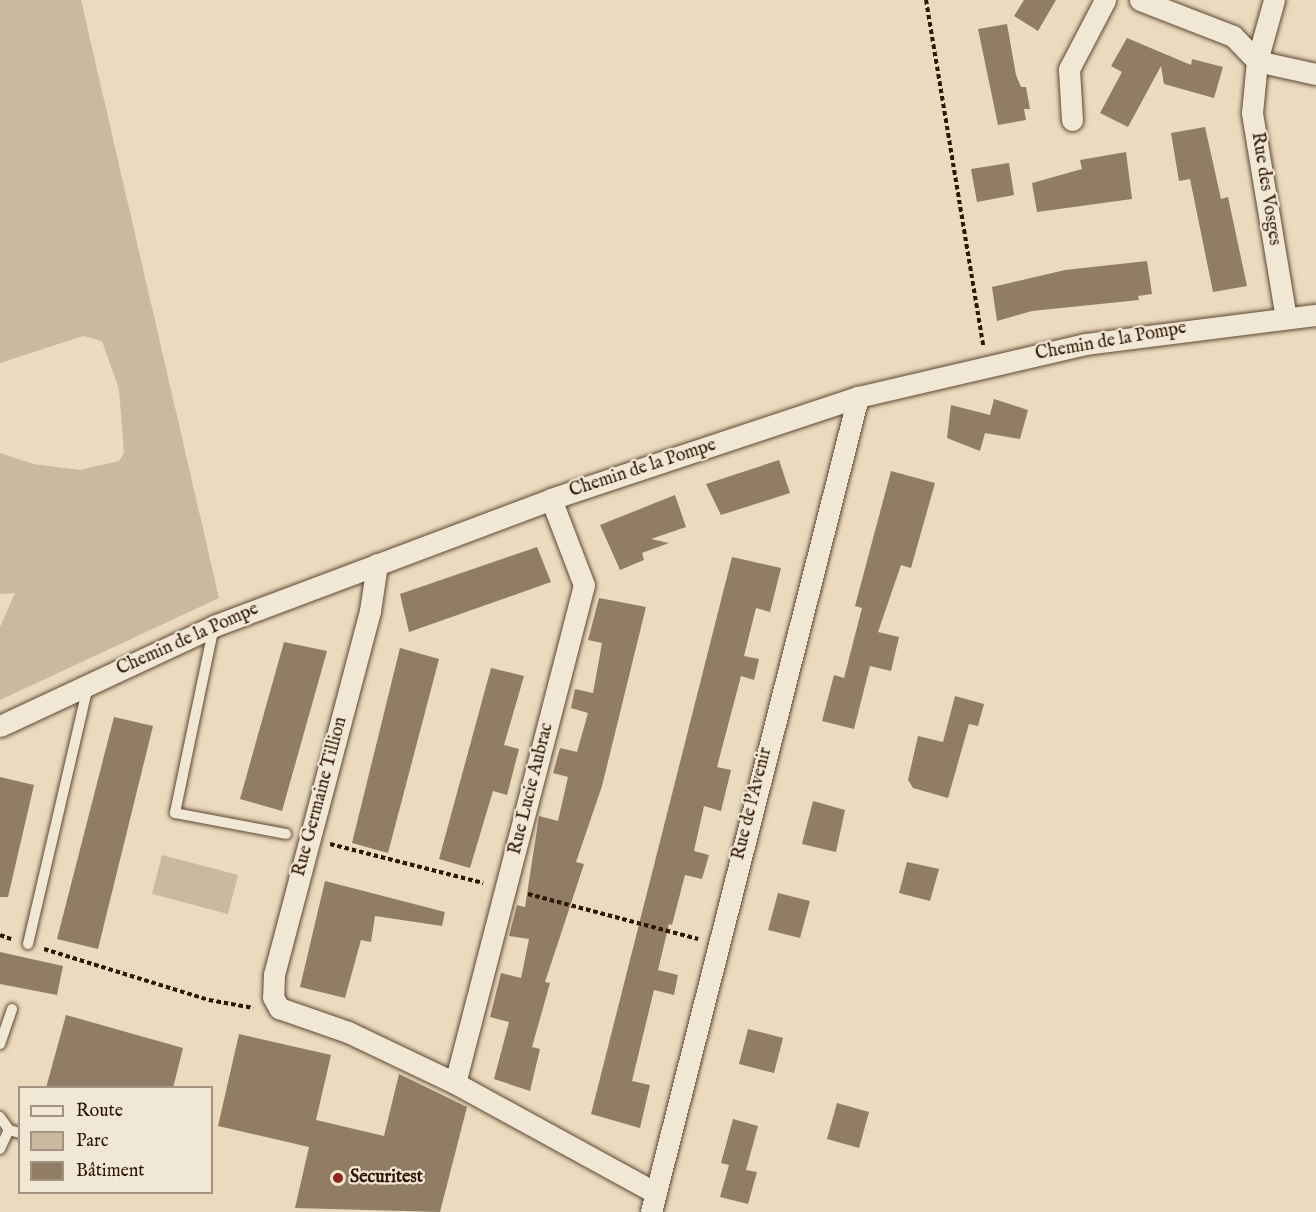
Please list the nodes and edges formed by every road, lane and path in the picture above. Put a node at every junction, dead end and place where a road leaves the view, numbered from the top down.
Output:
1 (926, 0) edge
2 (1105, 0) edge
3 (1140, 0) edge
4 (1274, 0) edge
5 (1257, 61) junction
6 (1316, 74) edge
7 (1072, 120) dead end
8 (1316, 315) edge
9 (1286, 318) junction
10 (986, 365) junction
11 (858, 398) junction
12 (551, 499) junction
13 (377, 564) junction
14 (214, 626) junction
15 (88, 686) junction
16 (0, 726) edge
17 (286, 834) dead end
18 (0, 935) edge
19 (28, 944) junction
20 (12, 1009) dead end
21 (298, 1015) junction
22 (0, 1044) edge
23 (455, 1083) junction
24 (0, 1117) edge
25 (14, 1131) edge
26 (0, 1149) edge
27 (653, 1203) edge

1 - 10 path
2 - 7 street
3 - 5 street
4 - 5 street, Rue des Vosges
5 - 6 street
5 - 9 street, Rue des Vosges
8 - 9 street, Chemin de la Pompe
9 - 10 street, Chemin de la Pompe
10 - 11 street, Chemin de la Pompe
11 - 12 street, Chemin de la Pompe
11 - 27 street, Rue de l'Avenir
12 - 13 street, Chemin de la Pompe
12 - 23 street, Rue Lucie Aubrac
13 - 14 street, Chemin de la Pompe
13 - 21 street, Rue Germaine Tillion
14 - 15 street, Chemin de la Pompe
14 - 17 lane
15 - 16 street, Chemin de la Pompe
15 - 19 lane
18 - 19 path
19 - 21 path
20 - 22 lane
21 - 23 street
23 - 27 street
24 - 25 lane
25 - 26 lane

